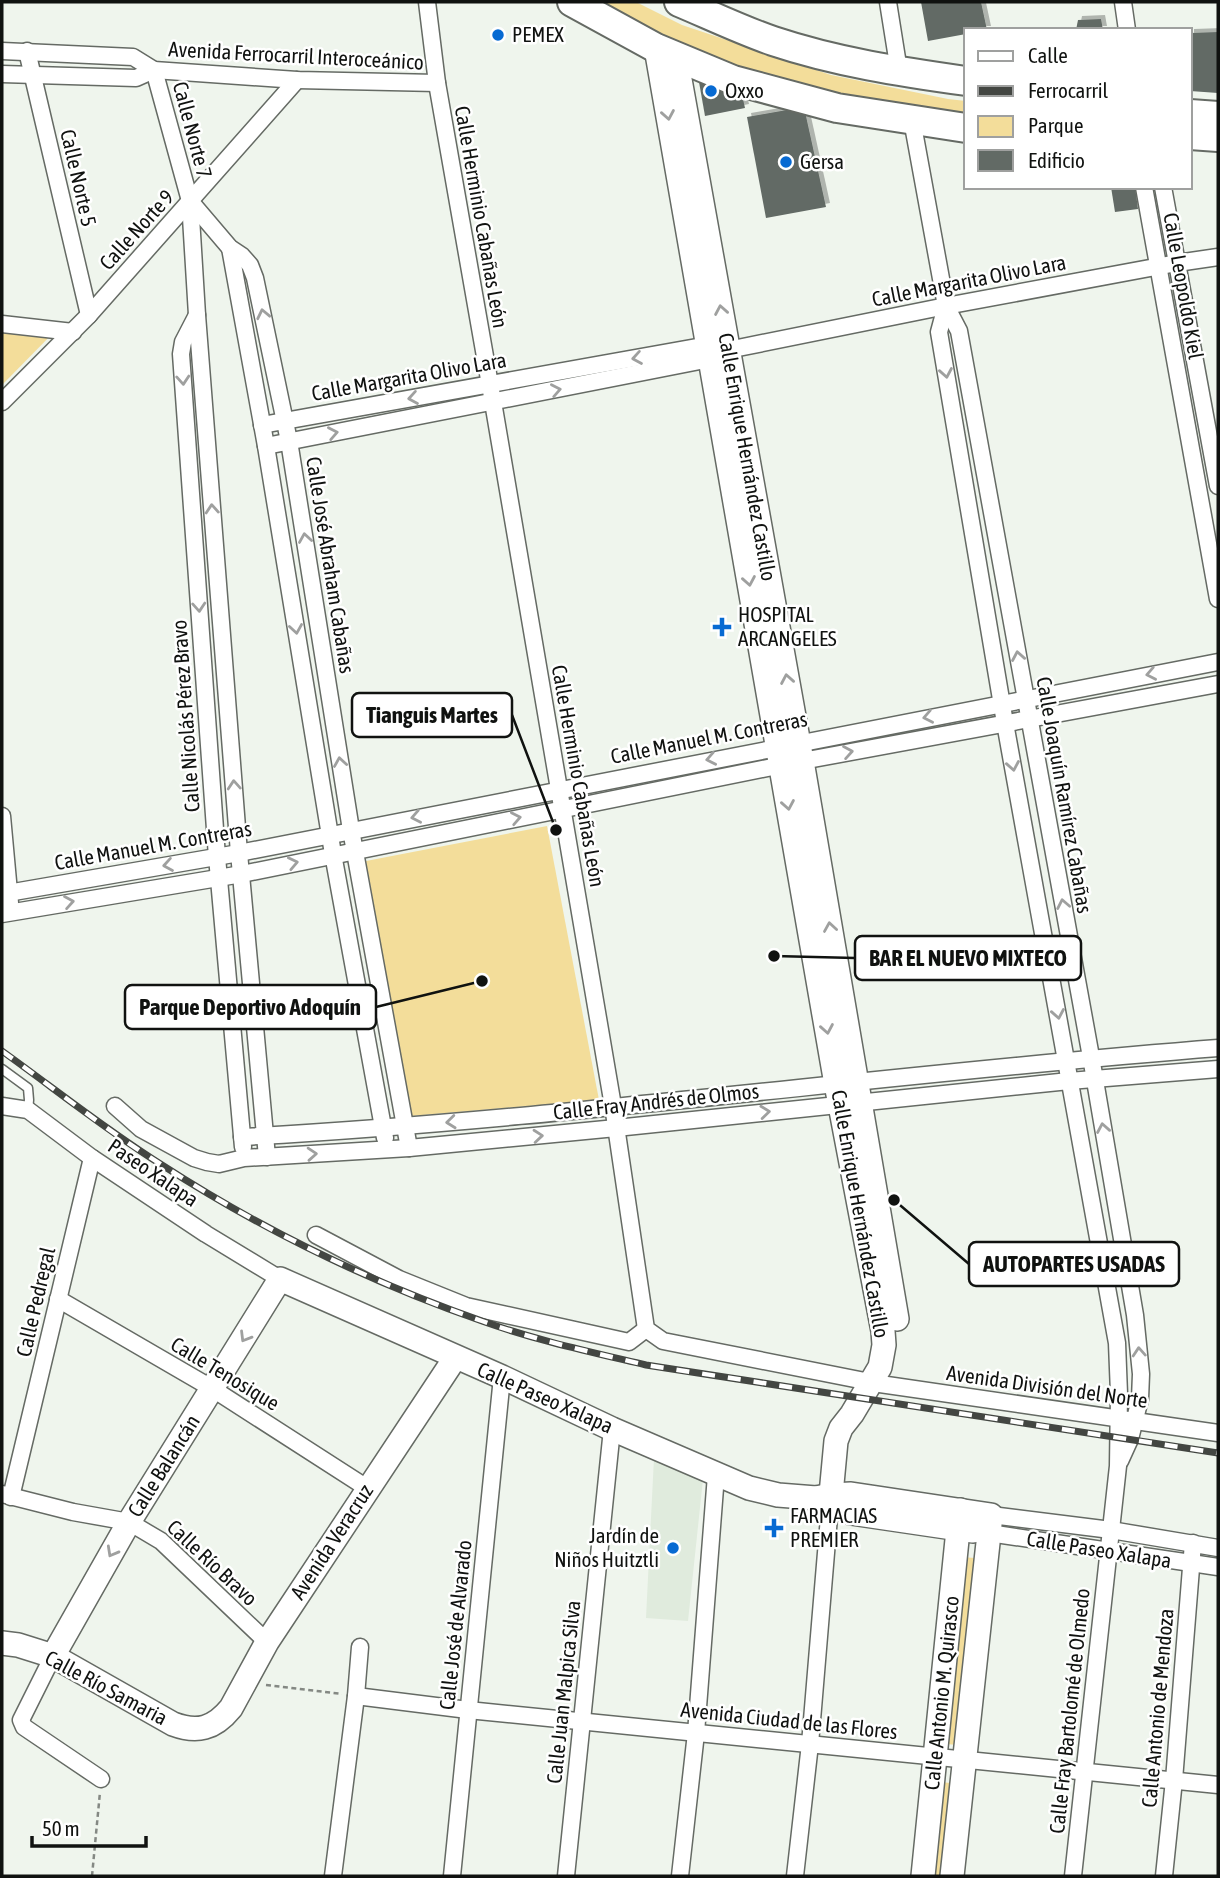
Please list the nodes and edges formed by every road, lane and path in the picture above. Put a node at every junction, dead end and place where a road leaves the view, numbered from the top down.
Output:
1 (427, 2) edge
2 (572, 2) edge
3 (679, 2) edge
4 (888, 2) edge
5 (1123, 2) edge
6 (1127, 28) edge
7 (2, 51) edge
8 (27, 51) junction
9 (666, 52) junction
10 (154, 70) junction
11 (899, 71) junction
12 (2, 74) edge
13 (32, 75) junction
14 (297, 80) junction
15 (964, 81) edge
16 (437, 83) junction
17 (1192, 103) edge
18 (1218, 105) edge
19 (1192, 114) edge
20 (1218, 116) edge
21 (912, 120) junction
22 (964, 128) edge
23 (1192, 135) edge
24 (1218, 136) edge
25 (1192, 149) edge
26 (1218, 150) edge
27 (1144, 189) edge
28 (1163, 189) edge
29 (190, 201) junction
30 (230, 248) junction
31 (1218, 257) edge
32 (1177, 263) junction
33 (1158, 267) junction
34 (946, 306) junction
35 (89, 315) junction
36 (197, 315) junction
37 (2, 324) edge
38 (73, 332) junction
39 (715, 351) junction
40 (489, 384) junction
41 (2, 402) edge
42 (493, 402) junction
43 (285, 421) junction
44 (262, 425) junction
45 (289, 441) junction
46 (266, 446) junction
47 (981, 446) junction
48 (959, 450) junction
49 (1218, 486) edge
50 (1003, 574) junction
51 (981, 577) junction
52 (1218, 599) edge
53 (1218, 662) edge
54 (1218, 684) edge
55 (1025, 698) junction
56 (1002, 703) junction
57 (1029, 719) junction
58 (1005, 723) junction
59 (790, 754) junction
60 (559, 789) junction
61 (562, 808) junction
62 (2, 816) edge
63 (351, 830) junction
64 (330, 834) junction
65 (355, 850) junction
66 (1053, 851) junction
67 (239, 853) junction
68 (333, 854) junction
69 (1029, 856) junction
70 (217, 857) junction
71 (242, 873) junction
72 (219, 877) junction
73 (5, 893) edge
74 (6, 913) edge
75 (1068, 929) junction
76 (1043, 934) junction
77 (1218, 1048) edge
78 (1091, 1058) junction
79 (1066, 1059) junction
80 (2, 1069) edge
81 (1218, 1069) edge
82 (1095, 1079) junction
83 (1069, 1081) junction
84 (848, 1093) junction
85 (2, 1105) edge
86 (115, 1106) dead end
87 (613, 1106) junction
88 (27, 1110) junction
89 (406, 1127) junction
90 (616, 1128) junction
91 (383, 1129) junction
92 (265, 1136) junction
93 (242, 1137) junction
94 (409, 1148) junction
95 (387, 1149) junction
96 (267, 1157) junction
97 (92, 1158) junction
98 (244, 1158) junction
99 (316, 1235) dead end
100 (1124, 1248) junction
101 (1099, 1251) junction
102 (280, 1279) junction
103 (58, 1299) junction
104 (646, 1329) junction
105 (455, 1358) junction
106 (502, 1377) junction
107 (875, 1383) junction
108 (213, 1389) junction
109 (1126, 1419) junction
110 (612, 1429) junction
111 (1218, 1433) edge
112 (716, 1475) junction
113 (367, 1488) junction
114 (6, 1496) edge
115 (826, 1499) junction
116 (959, 1519) junction
117 (129, 1522) junction
118 (990, 1524) junction
119 (1111, 1530) junction
120 (1193, 1543) junction
121 (1218, 1548) edge
122 (1109, 1550) junction
123 (1191, 1564) junction
124 (1218, 1567) edge
125 (267, 1642) junction
126 (2, 1643) edge
127 (360, 1647) dead end
128 (53, 1657) junction
129 (242, 1688) junction
130 (356, 1696) junction
131 (468, 1710) junction
132 (583, 1722) junction
133 (211, 1726) joint
134 (696, 1733) junction
135 (810, 1744) junction
136 (935, 1757) junction
137 (964, 1760) junction
138 (1084, 1772) junction
139 (102, 1779) joint
140 (1174, 1780) junction
141 (1218, 1784) edge
142 (92, 1876) edge
143 (333, 1876) edge
144 (452, 1876) edge
145 (566, 1876) edge
146 (680, 1876) edge
147 (795, 1876) edge
148 (923, 1876) edge
149 (952, 1876) edge
150 (1073, 1876) edge
151 (1164, 1876) edge

1 - 16 street, Calle Herminio Cabañas León
2 - 9 highway
3 - 11 highway
4 - 11 street
5 - 6 street
7 - 8 street, Avenida Ferrocarril Interoceánico
8 - 10 street, Avenida Ferrocarril Interoceánico
8 - 13 street, Calle Norte 5
9 - 21 highway
9 - 39 main road, Calle Enrique Hernández Castillo
10 - 13 street, Avenida Ferrocarril Interoceánico
10 - 14 street, Avenida Ferrocarril Interoceánico
10 - 29 street, Calle Norte 7
11 - 15 highway
12 - 13 street, Avenida Ferrocarril Interoceánico
13 - 35 street, Calle Norte 5
14 - 16 street, Avenida Ferrocarril Interoceánico
14 - 29 street, Calle Norte 9
16 - 40 street, Calle Herminio Cabañas León
17 - 18 highway
19 - 20 highway
21 - 22 highway
21 - 34 street, Calle Joaquín Ramírez Cabañas
23 - 24 highway
25 - 26 highway
27 - 33 street, Calle Leopoldo Kiel
28 - 32 street, Calle Leopoldo Kiel
29 - 30 street, Calle José Abraham Cabañas
29 - 35 street, Calle Norte 9
29 - 36 street, Calle Nicolás Pérez Bravo
43 -> 30 street, Calle José Abraham Cabañas
30 - 44 street, Calle José Abraham Cabañas
31 - 32 street, Calle Margarita Olivo Lara
32 - 33 street, Calle Margarita Olivo Lara
32 - 49 street, Calle Leopoldo Kiel
33 - 34 street, Calle Margarita Olivo Lara
33 - 52 street, Calle Leopoldo Kiel
34 - 39 street, Calle Margarita Olivo Lara
34 - 47 street, Calle Joaquín Ramírez Cabañas
34 -> 48 street, Calle Joaquín Ramírez Cabañas
35 - 38 street, Calle Norte 9
67 -> 36 street, Calle Nicolás Pérez Bravo
36 -> 70 street, Calle Nicolás Pérez Bravo
37 - 38 street
38 - 41 street, Calle Norte 9
39 -> 40 street, Calle Margarita Olivo Lara
42 -> 39 street, Calle Margarita Olivo Lara
39 - 59 main road, Calle Enrique Hernández Castillo
40 - 42 street, Calle Herminio Cabañas León
40 -> 43 street, Calle Margarita Olivo Lara
45 -> 42 street, Calle Margarita Olivo Lara
42 - 60 street, Calle Herminio Cabañas León
43 - 44 street, Calle Margarita Olivo Lara
43 - 45 street, Calle José Abraham Cabañas
44 - 46 street, Calle José Abraham Cabañas
45 - 46 street, Calle Margarita Olivo Lara
63 -> 45 street, Calle José Abraham Cabañas
46 -> 64 street, Calle José Abraham Cabañas
47 - 48 street
47 - 50 street, Calle Joaquín Ramírez Cabañas
48 - 51 street, Calle Joaquín Ramírez Cabañas
50 - 51 street
55 -> 50 street, Calle Joaquín Ramírez Cabañas
51 - 56 street, Calle Joaquín Ramírez Cabañas
53 -> 55 street, Calle Manuel M. Contreras
54 - 57 street, Calle Manuel M. Contreras
55 - 56 street, Calle Manuel M. Contreras
55 - 57 street, Calle Joaquín Ramírez Cabañas
56 - 58 street, Calle Joaquín Ramírez Cabañas
56 -> 59 street, Calle Manuel M. Contreras
57 - 58 street, Calle Manuel M. Contreras
57 - 66 street, Calle Joaquín Ramírez Cabañas
59 -> 58 street, Calle Manuel M. Contreras
58 -> 69 street, Calle Joaquín Ramírez Cabañas
59 -> 60 street, Calle Manuel M. Contreras
59 - 61 street, Calle Manuel M. Contreras
59 - 84 main road, Calle Enrique Hernández Castillo
60 - 61 street, Calle Herminio Cabañas León
60 -> 63 street, Calle Manuel M. Contreras
65 -> 61 street, Calle Manuel M. Contreras
61 - 87 street, Calle Herminio Cabañas León
62 - 73 street
63 - 64 street, Calle Manuel M. Contreras
63 - 65 street, Calle José Abraham Cabañas
64 - 67 street, Calle Manuel M. Contreras
64 - 68 street, Calle José Abraham Cabañas
65 - 68 street, Calle Manuel M. Contreras
65 - 89 street, Calle José Abraham Cabañas
66 - 69 street
75 -> 66 street, Calle Joaquín Ramírez Cabañas
67 - 70 street, Calle Manuel M. Contreras
67 - 71 street, Calle Nicolás Pérez Bravo
71 -> 68 street, Calle Manuel M. Contreras
68 - 91 street, Calle José Abraham Cabañas
69 - 76 street, Calle Joaquín Ramírez Cabañas
70 - 72 street, Calle Nicolás Pérez Bravo
70 -> 73 street, Calle Manuel M. Contreras
71 - 72 street, Calle Manuel M. Contreras
71 - 92 street, Calle Nicolás Pérez Bravo
74 -> 72 street, Calle Manuel M. Contreras
72 - 93 street, Calle Nicolás Pérez Bravo
73 - 74 street
75 - 76 street
75 - 78 street, Calle Joaquín Ramírez Cabañas
76 -> 79 street, Calle Joaquín Ramírez Cabañas
77 - 78 street, Calle Fray Andrés de Olmos
78 - 79 street, Calle Fray Andrés de Olmos
78 - 82 street, Calle Joaquín Ramírez Cabañas
79 - 83 street, Calle Joaquín Ramírez Cabañas
79 - 84 street, Calle Fray Andrés de Olmos
80 - 88 lane
81 - 82 street, Calle Fray Andrés de Olmos
82 - 83 street, Calle Fray Andrés de Olmos
100 -> 82 street, Calle Joaquín Ramírez Cabañas
83 - 84 street, Calle Fray Andrés de Olmos
83 - 101 street, Calle Joaquín Ramírez Cabañas
84 - 87 street, Calle Fray Andrés de Olmos
90 -> 84 street, Calle Fray Andrés de Olmos
84 - 107 main road, Calle Enrique Hernández Castillo
85 - 88 street, Paseo Xalapa
86 - 98 street, Calle Fray Andrés de Olmos
87 -> 89 street, Calle Fray Andrés de Olmos
87 - 90 street, Calle Herminio Cabañas León
88 - 97 street, Paseo Xalapa
89 - 91 street, Calle Fray Andrés de Olmos
89 - 94 street, Calle José Abraham Cabañas
94 -> 90 street, Calle Fray Andrés de Olmos
90 - 104 street, Calle Herminio Cabañas León
91 - 92 street, Calle Fray Andrés de Olmos
91 - 95 street, Calle José Abraham Cabañas
92 - 93 street, Calle Fray Andrés de Olmos
92 - 96 street, Calle Nicolás Pérez Bravo
93 - 98 street, Calle Nicolás Pérez Bravo
94 - 95 street, Calle Fray Andrés de Olmos
96 -> 95 street, Calle Fray Andrés de Olmos
96 - 98 street, Calle Fray Andrés de Olmos
97 - 102 street, Paseo Xalapa
97 - 103 street, Calle Pedregal
99 - 104 street
100 - 101 street
109 -> 100 street, Calle Joaquín Ramírez Cabañas
101 - 109 street, Calle Joaquín Ramírez Cabañas
102 - 105 main road, Calle Paseo Xalapa
102 -> 108 main road, Calle Balancán
103 - 108 street, Calle Tenosique
103 - 114 street, Calle Pedregal
104 - 107 street
105 - 106 main road, Calle Paseo Xalapa
105 - 113 main road, Avenida Veracruz
106 - 110 main road, Calle Paseo Xalapa
106 - 131 street, Calle José de Alvarado
107 - 109 street, Avenida División del Norte
107 - 115 main road, Calle Enrique Hernández Castillo
108 - 113 street, Calle Tenosique
108 - 117 main road, Calle Balancán
109 - 111 street, Avenida División del Norte
109 - 119 street, Calle Fray Bartolomé de Olmedo
110 - 112 main road, Calle Paseo Xalapa
110 - 132 street, Calle Juan Malpica Silva
112 - 115 main road, Calle Paseo Xalapa
112 - 134 street
113 - 125 main road, Avenida Veracruz
114 - 117 street, Calle Río Bravo
115 - 116 main road, Calle Paseo Xalapa
115 - 135 street
116 - 118 main road, Calle Paseo Xalapa
116 - 136 main road, Calle Antonio M. Quirasco
117 - 125 street, Calle Río Bravo
117 -> 128 main road, Calle Balancán
118 - 119 street, Calle Paseo Xalapa
118 - 122 street, Calle Paseo Xalapa
118 - 137 main road, Calle Antonio M. Quirasco
119 - 120 street, Calle Paseo Xalapa
119 - 122 street, Calle Fray Bartolomé de Olmedo
120 - 121 street, Calle Paseo Xalapa
120 - 123 street, Calle Antonio de Mendoza
122 - 123 street, Calle Paseo Xalapa
122 - 138 street, Calle Fray Bartolomé de Olmedo
123 - 124 street, Calle Paseo Xalapa
123 - 140 street, Calle Antonio de Mendoza
125 - 129 main road, Avenida Veracruz
126 - 128 main road, Calle Río Samaria
127 - 130 street
128 - 133 main road, Calle Río Samaria
128 - 139 street
129 - 130 path
129 - 133 main road, Avenida Veracruz
130 - 131 street, Avenida Ciudad de las Flores
130 - 143 street
131 - 132 street, Avenida Ciudad de las Flores
131 - 144 street, Calle José de Alvarado
132 - 134 street, Avenida Ciudad de las Flores
132 - 145 street, Calle Juan Malpica Silva
134 - 135 street, Avenida Ciudad de las Flores
134 - 146 street
135 - 136 street, Avenida Ciudad de las Flores
135 - 147 street
136 - 137 street, Avenida Ciudad de las Flores
136 - 148 main road, Calle Antonio M. Quirasco
137 - 138 street, Avenida Ciudad de las Flores
137 - 149 main road, Calle Antonio M. Quirasco
138 - 140 street, Avenida Ciudad de las Flores
138 - 150 street, Calle Fray Bartolomé de Olmedo
139 - 142 path
140 - 141 street, Avenida Ciudad de las Flores
140 - 151 street, Calle Antonio de Mendoza

